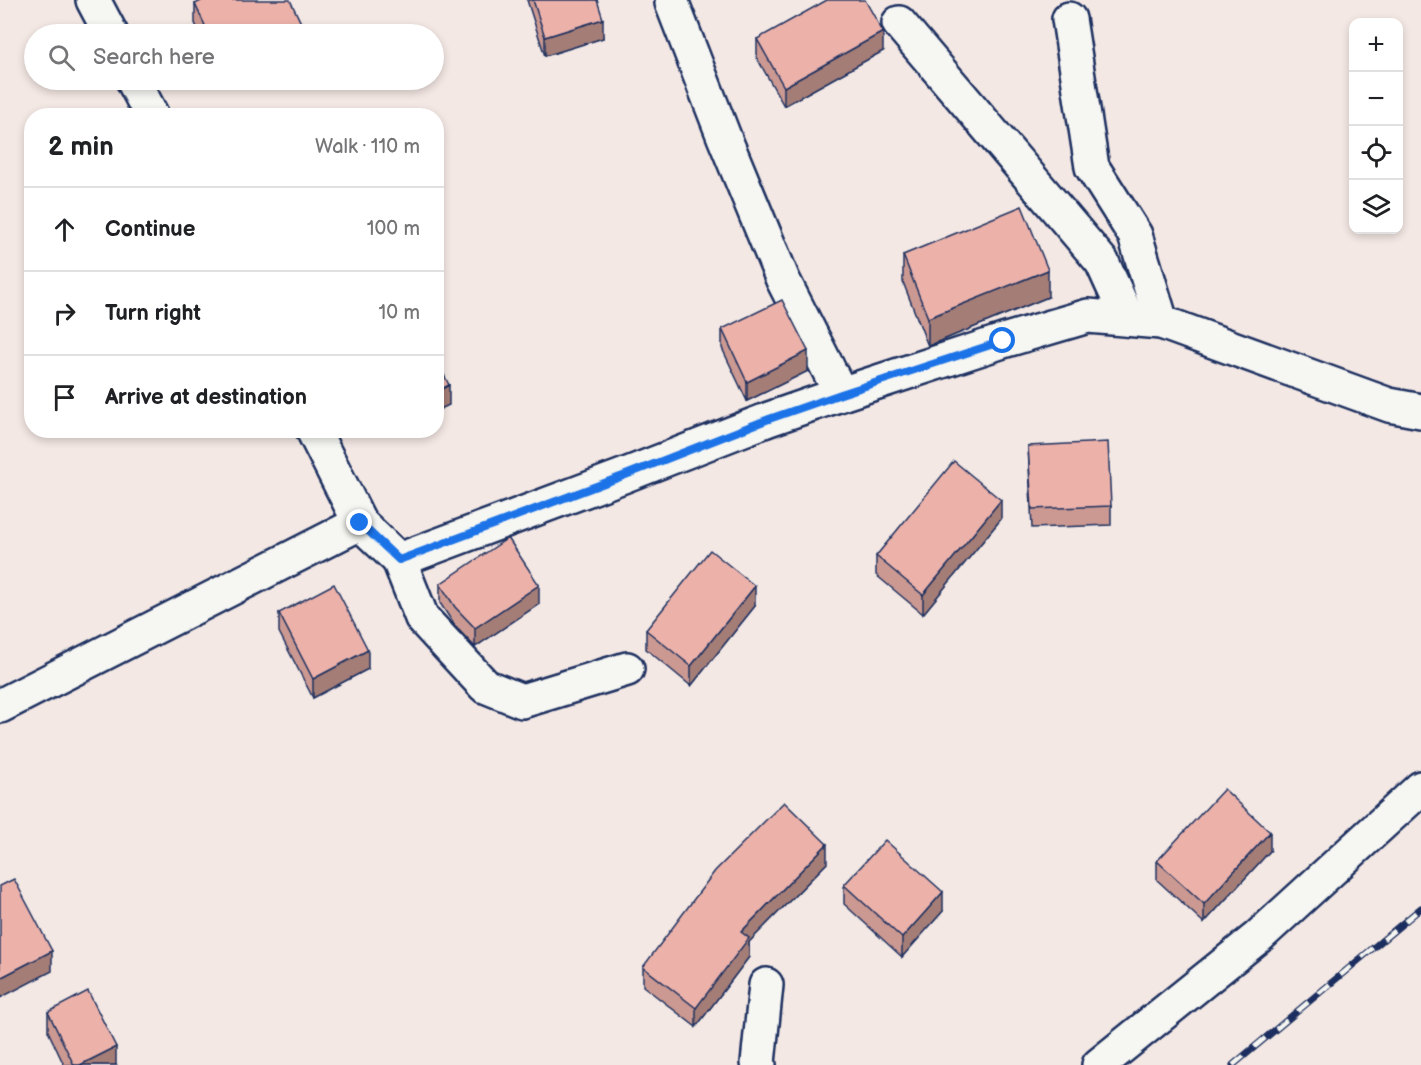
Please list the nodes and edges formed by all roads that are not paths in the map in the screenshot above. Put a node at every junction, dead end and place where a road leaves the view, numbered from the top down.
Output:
1 (93, 0) edge
2 (672, 3) dead end
3 (1069, 19) dead end
4 (899, 22) dead end
5 (106, 24) edge
6 (138, 90) edge
7 (148, 108) edge
8 (1128, 319) junction
9 (1161, 322) junction
10 (841, 394) junction
11 (1421, 411) edge
12 (317, 438) edge
13 (360, 523) junction
14 (399, 560) junction
15 (627, 669) dead end
16 (0, 706) edge
17 (1421, 788) edge
18 (766, 985) dead end
19 (759, 1065) edge
20 (1099, 1065) edge

1 - 5 street
2 - 10 street
3 - 9 street
4 - 8 street
6 - 7 street
8 - 9 street
8 - 10 street
9 - 11 street
10 - 14 street
12 - 13 street
13 - 14 street
13 - 16 street
14 - 15 street
17 - 20 street
18 - 19 street

